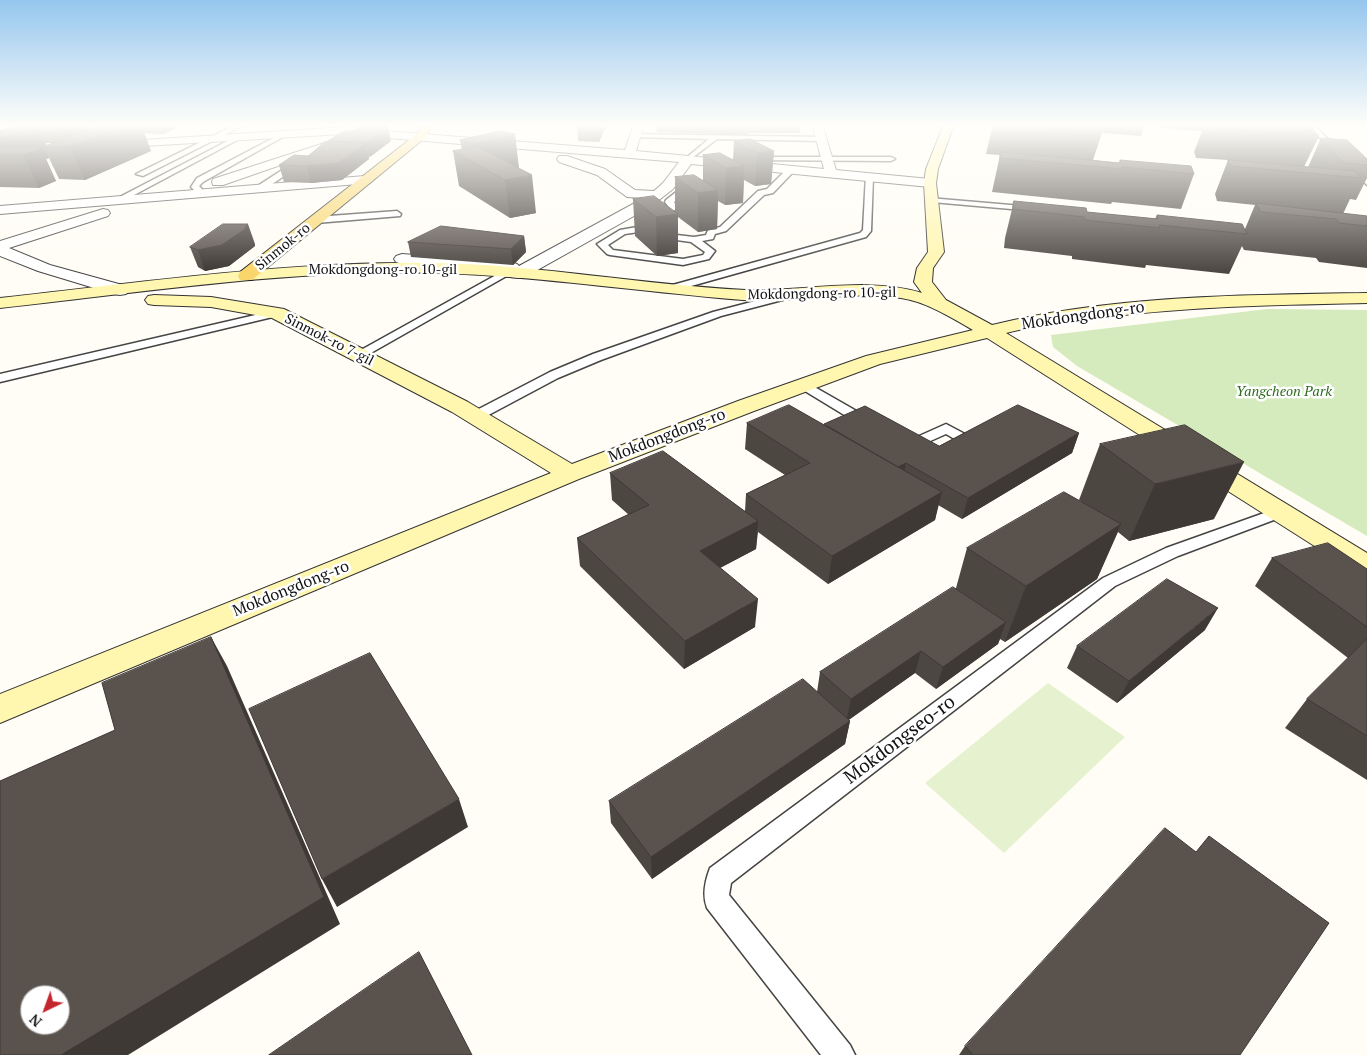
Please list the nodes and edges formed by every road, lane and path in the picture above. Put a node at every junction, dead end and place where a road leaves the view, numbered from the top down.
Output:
1 (169, 173) edge
2 (213, 173) edge
3 (245, 173) edge
4 (283, 173) edge
5 (372, 173) edge
6 (603, 173) edge
7 (677, 173) edge
8 (788, 173) edge
9 (833, 173) edge
10 (931, 173) edge
11 (1358, 173) edge
12 (868, 177) junction
13 (365, 180) junction
14 (930, 183) junction
15 (1367, 183) edge
16 (198, 189) junction
17 (259, 189) junction
18 (683, 191) dead end
19 (658, 195) junction
20 (176, 196) junction
21 (154, 198) junction
22 (932, 200) junction
23 (116, 201) junction
24 (0, 210) edge
25 (1046, 210) edge
26 (398, 214) dead end
27 (316, 220) junction
28 (606, 226) junction
29 (694, 240) junction
30 (0, 246) edge
31 (0, 250) edge
32 (401, 260) junction
33 (925, 268) junction
34 (513, 273) junction
35 (246, 276) junction
36 (674, 288) junction
37 (120, 290) junction
38 (873, 290) junction
39 (786, 296) junction
40 (1367, 298) edge
41 (30, 300) junction
42 (0, 303) edge
43 (940, 304) junction
44 (277, 313) junction
45 (991, 332) junction
46 (358, 354) junction
47 (0, 378) edge
48 (804, 385) junction
49 (476, 416) junction
50 (975, 445) edge
51 (570, 474) junction
52 (1281, 512) junction
53 (1367, 566) edge
54 (0, 708) edge
55 (840, 1055) edge

1 - 23 lane
2 - 16 lane
3 - 16 street
4 - 17 lane
5 - 13 main road, Sinmok-ro
6 - 19 street
7 - 19 street
8 - 29 lane
9 - 12 street
10 - 14 street
11 - 15 lane
12 - 14 street
12 - 36 lane, Mokdongdong-ro 10-gil
13 - 17 street
13 - 27 main road, Sinmok-ro
14 - 22 street
16 - 20 street
17 - 20 street
18 - 28 lane
19 - 28 street
20 - 21 street
21 - 23 street
21 - 30 street
22 - 25 lane
22 - 33 street
23 - 24 street
26 - 27 lane
27 - 35 main road, Sinmok-ro
28 - 34 street
29 - 29 lane
31 - 37 street, Sinmok-ro
32 - 34 street, Mokdongdong-ro 10-gil
32 - 34 street
32 - 35 street, Mokdongdong-ro 10-gil
33 - 38 street
33 - 43 street
34 - 36 street, Mokdongdong-ro 10-gil
34 - 46 lane
35 - 37 street, Sinmok-ro
35 - 44 street
36 - 39 street, Mokdongdong-ro 10-gil
37 - 41 street, Sinmok-ro
38 - 39 street, Mokdongdong-ro 10-gil
38 - 43 street, Mokdongdong-ro 10-gil
39 - 49 lane
40 - 45 street, Mokdongdong-ro
41 - 42 street, Sinmok-ro
41 - 44 street, Sinmok-ro 7-gil
43 - 45 street, Mokdongdong-ro 10-gil
44 - 46 street, Sinmok-ro 7-gil
44 - 47 lane
45 - 48 street, Mokdongdong-ro
45 - 52 street, Mokdongdong-ro 10-gil
46 - 49 street, Sinmok-ro 7-gil
48 - 50 lane
48 - 51 street, Mokdongdong-ro
49 - 51 street, Sinmok-ro 7-gil
51 - 54 street, Mokdongdong-ro
52 - 53 street, Mokdongdong-ro 10-gil
52 - 55 lane, Mokdongseo-ro

